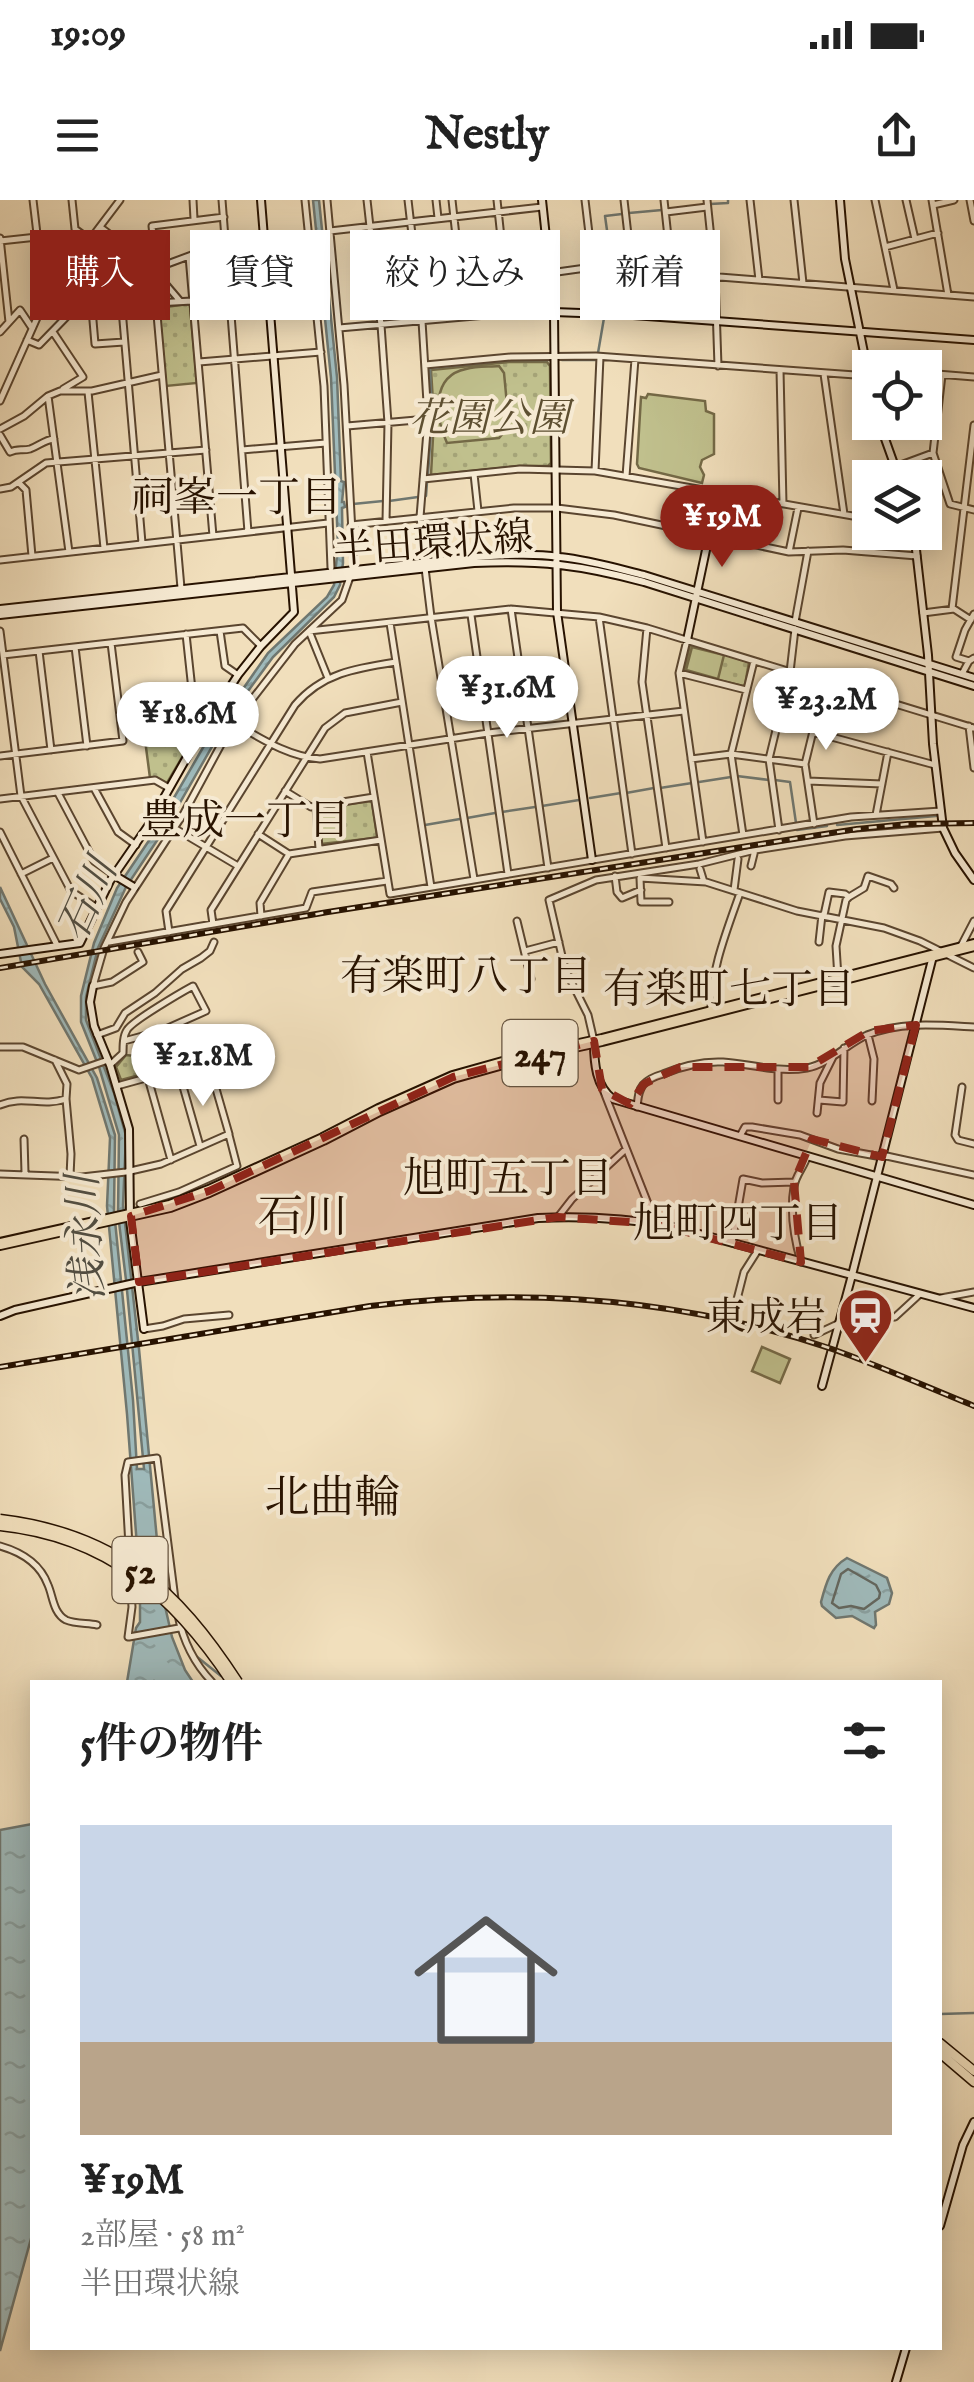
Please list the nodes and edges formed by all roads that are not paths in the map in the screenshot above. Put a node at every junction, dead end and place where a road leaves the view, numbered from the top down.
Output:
1 (34, 200) edge
2 (72, 200) edge
3 (120, 200) edge
4 (193, 200) edge
5 (222, 200) edge
6 (261, 200) edge
7 (306, 200) edge
8 (327, 200) edge
9 (367, 200) edge
10 (408, 200) edge
11 (436, 200) edge
12 (452, 200) edge
13 (497, 200) edge
14 (585, 200) edge
15 (624, 200) edge
16 (664, 200) edge
17 (750, 200) edge
18 (794, 200) edge
19 (840, 200) edge
20 (875, 200) edge
21 (906, 200) edge
22 (954, 200) edge
23 (970, 200) edge
24 (932, 202) edge
25 (542, 203) edge
26 (707, 204) edge
27 (498, 212) junction
28 (665, 212) junction
29 (224, 216) junction
30 (454, 216) junction
31 (438, 218) junction
32 (194, 219) junction
33 (974, 221) edge
34 (410, 222) junction
35 (100, 227) junction
36 (370, 227) junction
37 (36, 230) edge
38 (76, 230) edge
39 (98, 230) edge
40 (104, 230) edge
41 (152, 230) edge
42 (225, 230) edge
43 (263, 230) edge
44 (309, 230) edge
45 (330, 230) edge
46 (456, 230) edge
47 (500, 230) edge
48 (545, 230) edge
49 (589, 230) edge
50 (627, 230) edge
51 (667, 230) edge
52 (710, 230) edge
53 (330, 231) joint
54 (938, 233) junction
55 (30, 237) edge
56 (0, 239) edge
57 (915, 239) junction
58 (885, 247) junction
59 (189, 256) joint
60 (170, 262) edge
61 (1, 263) edge
62 (190, 271) edge
63 (720, 277) edge
64 (760, 280) junction
65 (803, 283) junction
66 (850, 287) junction
67 (170, 289) edge
68 (894, 290) junction
69 (948, 294) junction
70 (974, 297) edge
71 (190, 301) edge
72 (180, 302) junction
73 (560, 312) edge
74 (37, 320) edge
75 (64, 320) edge
76 (93, 320) edge
77 (122, 320) edge
78 (194, 320) edge
79 (231, 320) edge
80 (270, 320) edge
81 (318, 320) edge
82 (433, 320) edge
83 (554, 320) edge
84 (422, 321) junction
85 (9, 322) junction
86 (716, 322) junction
87 (381, 325) junction
88 (32, 328) junction
89 (339, 328) junction
90 (0, 332) edge
91 (53, 332) junction
92 (860, 332) junction
93 (26, 340) junction
94 (974, 340) edge
95 (124, 342) junction
96 (863, 350) edge
97 (321, 352) junction
98 (273, 356) junction
99 (600, 356) junction
100 (555, 357) junction
101 (234, 359) junction
102 (635, 360) junction
103 (198, 362) junction
104 (425, 365) junction
105 (718, 366) junction
106 (780, 370) junction
107 (824, 374) junction
108 (162, 375) junction
109 (942, 375) edge
110 (852, 377) edge
111 (974, 377) edge
112 (128, 384) junction
113 (2, 390) edge
114 (60, 391) junction
115 (88, 391) junction
116 (48, 396) junction
117 (0, 400) edge
118 (428, 419) junction
119 (388, 422) junction
120 (346, 426) junction
121 (974, 429) edge
122 (0, 432) edge
123 (54, 439) junction
124 (935, 440) edge
125 (326, 443) junction
126 (280, 447) junction
127 (206, 450) junction
128 (242, 450) junction
129 (169, 453) junction
130 (933, 453) junction
131 (134, 456) junction
132 (94, 459) junction
133 (912, 460) edge
134 (58, 462) junction
135 (556, 468) junction
136 (595, 471) junction
137 (474, 474) junction
138 (971, 475) edge
139 (626, 476) junction
140 (424, 479) junction
141 (18, 482) junction
142 (0, 488) edge
143 (718, 492) junction
144 (783, 504) junction
145 (964, 507) junction
146 (556, 508) junction
147 (798, 508) junction
148 (974, 510) edge
149 (478, 511) junction
150 (845, 516) junction
151 (852, 517) edge
152 (420, 518) junction
153 (386, 521) junction
154 (328, 524) junction
155 (351, 525) junction
156 (286, 528) junction
157 (248, 532) junction
158 (212, 536) junction
159 (710, 537) junction
160 (177, 540) junction
161 (142, 543) junction
162 (104, 548) junction
163 (916, 550) edge
164 (808, 551) junction
165 (69, 552) junction
166 (790, 552) junction
167 (32, 556) junction
168 (917, 556) junction
169 (0, 560) edge
170 (557, 560) junction
171 (425, 565) junction
172 (330, 573) junction
173 (350, 573) junction
174 (291, 579) junction
175 (181, 588) junction
176 (698, 595) junction
177 (512, 609) junction
178 (952, 609) junction
179 (0, 612) edge
180 (557, 612) junction
181 (923, 612) junction
182 (471, 614) junction
183 (430, 617) junction
184 (599, 617) junction
185 (973, 619) edge
186 (390, 622) junction
187 (795, 626) junction
188 (648, 628) junction
189 (0, 631) edge
190 (220, 631) junction
191 (309, 631) junction
192 (186, 634) junction
193 (688, 640) junction
194 (110, 643) junction
195 (261, 646) junction
196 (75, 647) junction
197 (39, 651) junction
198 (2, 656) edge
199 (972, 659) edge
200 (754, 660) junction
201 (396, 662) junction
202 (928, 667) junction
203 (790, 672) junction
204 (679, 673) junction
205 (962, 674) junction
206 (238, 675) junction
207 (328, 678) junction
208 (825, 682) junction
209 (974, 682) edge
210 (746, 690) junction
211 (402, 702) junction
212 (684, 711) junction
213 (214, 712) junction
214 (930, 714) junction
215 (646, 716) junction
216 (613, 719) junction
217 (234, 722) junction
218 (573, 724) junction
219 (971, 727) edge
220 (528, 728) junction
221 (488, 732) junction
222 (813, 732) junction
223 (451, 738) junction
224 (270, 743) junction
225 (409, 745) junction
226 (87, 746) junction
227 (51, 750) junction
228 (367, 752) junction
229 (888, 752) junction
230 (15, 754) junction
231 (731, 754) junction
232 (0, 756) edge
233 (305, 758) junction
234 (691, 759) junction
235 (769, 759) junction
236 (805, 764) junction
237 (935, 765) junction
238 (974, 768) edge
239 (808, 781) junction
240 (882, 784) junction
241 (94, 788) junction
242 (169, 788) junction
243 (285, 791) junction
244 (57, 792) junction
245 (21, 796) junction
246 (374, 797) junction
247 (0, 799) edge
248 (316, 806) junction
249 (941, 811) junction
250 (876, 815) junction
251 (814, 824) junction
252 (174, 828) junction
253 (945, 828) junction
254 (779, 830) junction
255 (0, 832) edge
256 (258, 834) junction
257 (743, 836) junction
258 (380, 840) junction
259 (703, 842) junction
260 (136, 845) junction
261 (206, 847) junction
262 (666, 848) junction
263 (319, 849) junction
264 (755, 850) junction
265 (290, 854) junction
266 (632, 854) junction
267 (53, 858) junction
268 (738, 859) dead end
269 (592, 860) junction
270 (238, 866) junction
271 (751, 866) dead end
272 (548, 868) junction
273 (682, 868) junction
274 (700, 869) dead end
275 (21, 874) junction
276 (508, 874) junction
277 (117, 876) junction
278 (615, 876) junction
279 (974, 878) edge
280 (474, 879) junction
281 (387, 881) junction
282 (684, 881) junction
283 (704, 882) junction
284 (134, 887) junction
285 (431, 887) junction
286 (894, 888) dead end
287 (641, 890) junction
288 (737, 891) junction
289 (849, 897) junction
290 (669, 902) dead end
291 (97, 908) junction
292 (823, 915) junction
293 (262, 916) junction
294 (841, 919) junction
295 (518, 920) dead end
296 (974, 921) edge
297 (213, 924) junction
298 (169, 932) junction
299 (107, 942) junction
300 (214, 942) dead end
301 (559, 942) junction
302 (819, 942) dead end
303 (974, 945) edge
304 (57, 946) junction
305 (959, 949) junction
306 (525, 950) junction
307 (138, 952) dead end
308 (936, 952) junction
309 (0, 954) edge
310 (974, 968) edge
311 (531, 979) dead end
312 (838, 981) junction
313 (93, 986) junction
314 (711, 1011) junction
315 (916, 1026) junction
316 (974, 1026) edge
317 (97, 1035) junction
318 (868, 1035) junction
319 (124, 1041) junction
320 (594, 1041) junction
321 (0, 1047) edge
322 (844, 1048) junction
323 (834, 1054) junction
324 (54, 1060) junction
325 (108, 1062) junction
326 (178, 1069) junction
327 (778, 1070) junction
328 (148, 1078) junction
329 (117, 1086) junction
330 (962, 1087) dead end
331 (602, 1088) junction
332 (66, 1099) junction
333 (778, 1100) dead end
334 (818, 1100) junction
335 (872, 1101) dead end
336 (0, 1105) edge
337 (637, 1106) junction
338 (816, 1113) dead end
339 (229, 1134) junction
340 (740, 1137) junction
341 (24, 1140) dead end
342 (974, 1144) edge
343 (200, 1146) junction
344 (626, 1149) junction
345 (807, 1156) junction
346 (882, 1156) junction
347 (170, 1160) junction
348 (128, 1171) junction
349 (0, 1174) edge
350 (25, 1174) junction
351 (974, 1175) edge
352 (70, 1176) junction
353 (877, 1177) junction
354 (794, 1182) junction
355 (140, 1204) dead end
356 (974, 1205) edge
357 (128, 1216) junction
358 (558, 1217) junction
359 (656, 1224) junction
360 (732, 1243) junction
361 (0, 1244) edge
362 (758, 1250) junction
363 (801, 1262) junction
364 (852, 1275) junction
365 (137, 1282) junction
366 (974, 1292) edge
367 (920, 1294) junction
368 (938, 1299) junction
369 (974, 1308) edge
370 (732, 1315) dead end
371 (0, 1316) edge
372 (230, 1316) dead end
373 (839, 1324) junction
374 (144, 1329) joint
375 (814, 1335) dead end
376 (822, 1386) dead end
377 (0, 1523) edge
378 (0, 1546) edge
379 (98, 1625) dead end
380 (179, 1628) dead end
381 (210, 1680) edge
382 (232, 1680) edge
383 (942, 2046) edge
384 (942, 2055) edge
385 (951, 2057) junction
386 (974, 2071) edge
387 (974, 2082) edge
388 (974, 2122) edge
389 (942, 2219) edge
390 (905, 2350) edge
391 (896, 2382) edge

1 - 37 street
2 - 38 street
3 - 35 street
4 - 32 street
5 - 29 street
6 - 43 street
7 - 44 street
8 - 45 street
9 - 36 street
10 - 34 street
11 - 31 street
12 - 30 street
13 - 27 street
14 - 49 street
15 - 50 street
16 - 28 street
17 - 64 street
18 - 65 street
19 - 66 street
20 - 58 street
21 - 57 street
22 - 24 street
23 - 33 street
24 - 54 street
25 - 27 street
25 - 48 street
26 - 28 street
26 - 52 street
27 - 30 street
27 - 47 street
28 - 51 street
29 - 32 street
29 - 42 street
30 - 31 street
30 - 46 street
31 - 34 street
32 - 41 street
34 - 36 street
34 - 84 street
35 - 39 street
35 - 40 street
36 - 53 street
36 - 87 street
53 - 89 street
54 - 57 street
54 - 69 street
55 - 56 street
56 - 61 street
57 - 58 street
58 - 68 street
59 - 60 street
59 - 62 street
61 - 85 street
63 - 64 street
64 - 65 street
65 - 66 street
66 - 68 street
66 - 92 street
67 - 72 street
68 - 69 street
69 - 70 street
71 - 72 street
72 - 108 street
73 - 86 street
74 - 88 street
75 - 91 street
76 - 95 street
77 - 95 street
78 - 103 street
79 - 101 street
80 - 98 street
81 - 97 street
82 - 84 street
83 - 100 street
84 - 87 street
84 - 104 street
85 - 88 street
85 - 90 street
86 - 92 street
86 - 105 street
87 - 89 street
87 - 119 street
88 - 93 street
89 - 120 street
91 - 93 street
91 - 114 street
92 - 94 street
92 - 96 street
93 - 113 street
95 - 112 street
97 - 98 street
97 - 125 street
98 - 101 street
98 - 126 street
99 - 100 street
99 - 102 street
99 - 136 street
100 - 104 street
100 - 135 street
101 - 103 street
101 - 128 street
102 - 105 street
102 - 139 street
103 - 127 street
104 - 118 street
105 - 106 street
106 - 107 street
106 - 144 street
107 - 110 street
107 - 150 street
108 - 112 street
108 - 129 street
109 - 111 street
112 - 115 street
112 - 131 street
113 - 117 street
114 - 115 street
114 - 116 street
115 - 132 street
116 - 122 street
116 - 123 street
118 - 119 street
118 - 140 street
119 - 120 street
119 - 153 street
120 - 155 street
121 - 138 street
122 - 123 street
123 - 134 street
124 - 130 street
125 - 126 street
125 - 154 street
126 - 128 street
126 - 156 street
127 - 129 street
127 - 158 street
128 - 157 street
129 - 131 street
129 - 160 street
130 - 133 street
130 - 145 street
131 - 132 street
131 - 161 street
132 - 134 street
132 - 162 street
134 - 141 street
134 - 165 street
135 - 136 street
135 - 137 street
135 - 146 street
136 - 139 street
137 - 140 street
137 - 149 street
138 - 145 street
139 - 143 street
140 - 152 street
141 - 142 street
141 - 167 street
143 - 144 street
143 - 159 street
144 - 147 street
145 - 148 street
145 - 178 street
146 - 149 street
146 - 159 street
146 - 170 street
147 - 150 street
147 - 166 street
149 - 152 street
150 - 151 street
152 - 153 street
152 - 171 street
153 - 155 street
154 - 156 street
154 - 172 street
155 - 173 street
156 - 157 street
156 - 174 street
157 - 158 street
158 - 160 street
159 - 166 street
159 - 176 street
160 - 161 street
160 - 175 street
161 - 162 street
162 - 165 street
163 - 168 street
164 - 166 street
164 - 168 street
164 - 187 street
165 - 167 street
167 - 169 street
168 - 181 street
170 - 171 street, 半田環状線
170 - 176 street, 半田環状線
170 - 180 street
171 - 173 street, 半田環状線
171 - 183 street
172 - 173 street, 半田環状線
172 - 174 street, 半田環状線
173 - 191 street
174 - 175 street, 半田環状線
174 - 179 street, 半田環状線
174 - 195 street
175 - 179 street, 半田環状線
176 - 187 street, 半田環状線
176 - 193 street
177 - 180 street
177 - 182 street
177 - 220 street
178 - 181 street
178 - 185 street
180 - 184 street
180 - 218 street
181 - 202 street
182 - 183 street
182 - 221 street
183 - 186 street
183 - 223 street
184 - 188 street
184 - 216 street
185 - 199 street
186 - 191 street
186 - 201 street
187 - 202 street, 半田環状線
187 - 203 street
188 - 193 street
188 - 215 street
189 - 198 street
190 - 192 street
190 - 195 street
190 - 206 street
191 - 207 street
191 - 217 street
192 - 194 street
192 - 213 street
193 - 200 street
193 - 204 street
194 - 196 street
194 - 226 street
195 - 206 street
196 - 197 street
196 - 226 street
197 - 198 street
197 - 227 street
198 - 230 street
199 - 205 street
200 - 203 street
200 - 210 street
201 - 207 street
201 - 211 street
202 - 205 street, 半田環状線
202 - 209 street, 半田環状線
202 - 214 street
203 - 208 street
203 - 235 street
204 - 210 street
204 - 212 street
205 - 209 street, 半田環状線
206 - 213 street
207 - 224 street
208 - 214 street
208 - 222 street
210 - 231 street
211 - 225 street
211 - 233 street
212 - 215 street
212 - 234 street
213 - 242 street
214 - 219 street
214 - 237 street
215 - 216 street
215 - 262 street
216 - 218 street
216 - 266 street
217 - 224 street
217 - 252 street
218 - 220 street
218 - 269 street
219 - 238 street
220 - 221 street
220 - 272 street
221 - 223 street
221 - 276 street
222 - 229 street
222 - 236 street
223 - 225 street
223 - 280 street
224 - 233 street
224 - 261 street
225 - 228 street
225 - 285 street
226 - 227 street
227 - 230 street
228 - 233 street
228 - 246 street
229 - 237 street
229 - 240 street
230 - 232 street
230 - 245 street
231 - 234 street
231 - 235 street
231 - 257 street
233 - 243 street
234 - 259 street
235 - 236 street
235 - 254 street
236 - 239 street
237 - 249 street
239 - 240 street
239 - 251 street
240 - 250 street
241 - 242 street
241 - 244 street
241 - 260 street
242 - 260 street
243 - 248 street
243 - 256 street
244 - 245 street
244 - 277 street
245 - 247 street
245 - 267 street
246 - 248 street
246 - 258 street
248 - 263 street
249 - 250 street
249 - 253 street
250 - 251 street
251 - 254 street
252 - 261 street
252 - 284 street
253 - 264 street
253 - 279 street
254 - 257 street
255 - 275 street
256 - 265 street
256 - 270 street
257 - 259 street
258 - 263 street
258 - 281 street
259 - 262 street
260 - 277 street
261 - 270 street
261 - 298 street
262 - 266 street
263 - 265 street
264 - 271 street
264 - 273 street
265 - 293 street
266 - 269 street
267 - 275 street
267 - 291 street
268 - 288 street
269 - 272 street
270 - 297 street
272 - 276 street
273 - 278 street
273 - 282 street
274 - 283 street
275 - 304 street
276 - 280 street
277 - 284 street
277 - 291 street
278 - 287 street
278 - 301 street
280 - 285 street
281 - 285 street
281 - 293 street
282 - 283 street
282 - 287 street
283 - 288 street
284 - 299 street
286 - 289 street
287 - 290 street
288 - 292 street
288 - 314 street
289 - 292 street
289 - 294 street
291 - 304 street
292 - 294 street
292 - 302 street
293 - 297 street
294 - 308 street
294 - 312 street
295 - 306 street
296 - 305 street
297 - 298 street
298 - 299 street
299 - 313 street
300 - 317 street
301 - 306 street
301 - 320 street
303 - 305 highway, 247
304 - 309 street
305 - 308 highway, 247
306 - 311 street
307 - 313 street
308 - 310 street
308 - 312 highway, 247
308 - 315 street
312 - 314 highway, 247
313 - 317 street
314 - 320 highway, 247
315 - 316 street
315 - 318 street
315 - 346 street
317 - 325 street
318 - 322 street
318 - 335 street
319 - 319 street
319 - 325 street
320 - 331 street
320 - 357 highway, 247
321 - 324 street
322 - 323 street
322 - 334 street
323 - 327 street
323 - 334 street
324 - 325 street
324 - 332 street
325 - 329 street
326 - 328 street
326 - 339 street
326 - 343 street
327 - 333 street
327 - 337 street
328 - 329 street
328 - 347 street
329 - 348 street
330 - 342 street
331 - 337 street
331 - 344 street
332 - 336 street
332 - 352 street
334 - 338 street
337 - 340 street
339 - 343 street
339 - 355 street
340 - 345 street
340 - 346 street
341 - 350 street
343 - 347 street
344 - 358 street
344 - 359 street
345 - 353 street
345 - 354 street
346 - 351 street
346 - 353 street
347 - 348 street
348 - 352 street
348 - 357 street
349 - 350 street
350 - 352 street
353 - 356 street
353 - 364 street
354 - 360 street
354 - 363 street
357 - 361 highway, 247
357 - 365 street
358 - 359 street
358 - 365 street
359 - 360 street
360 - 362 street
362 - 363 street
362 - 370 street
363 - 364 street
364 - 367 street
364 - 373 street
365 - 371 street
365 - 374 street
366 - 368 street
367 - 368 street
367 - 373 street
368 - 369 street
372 - 374 street
373 - 375 street
373 - 376 street
377 - 382 main road, 52, bridge
378 - 379 street
380 - 381 street
383 - 385 main road
384 - 385 main road
385 - 386 main road
385 - 387 main road
388 - 389 street
390 - 391 street

